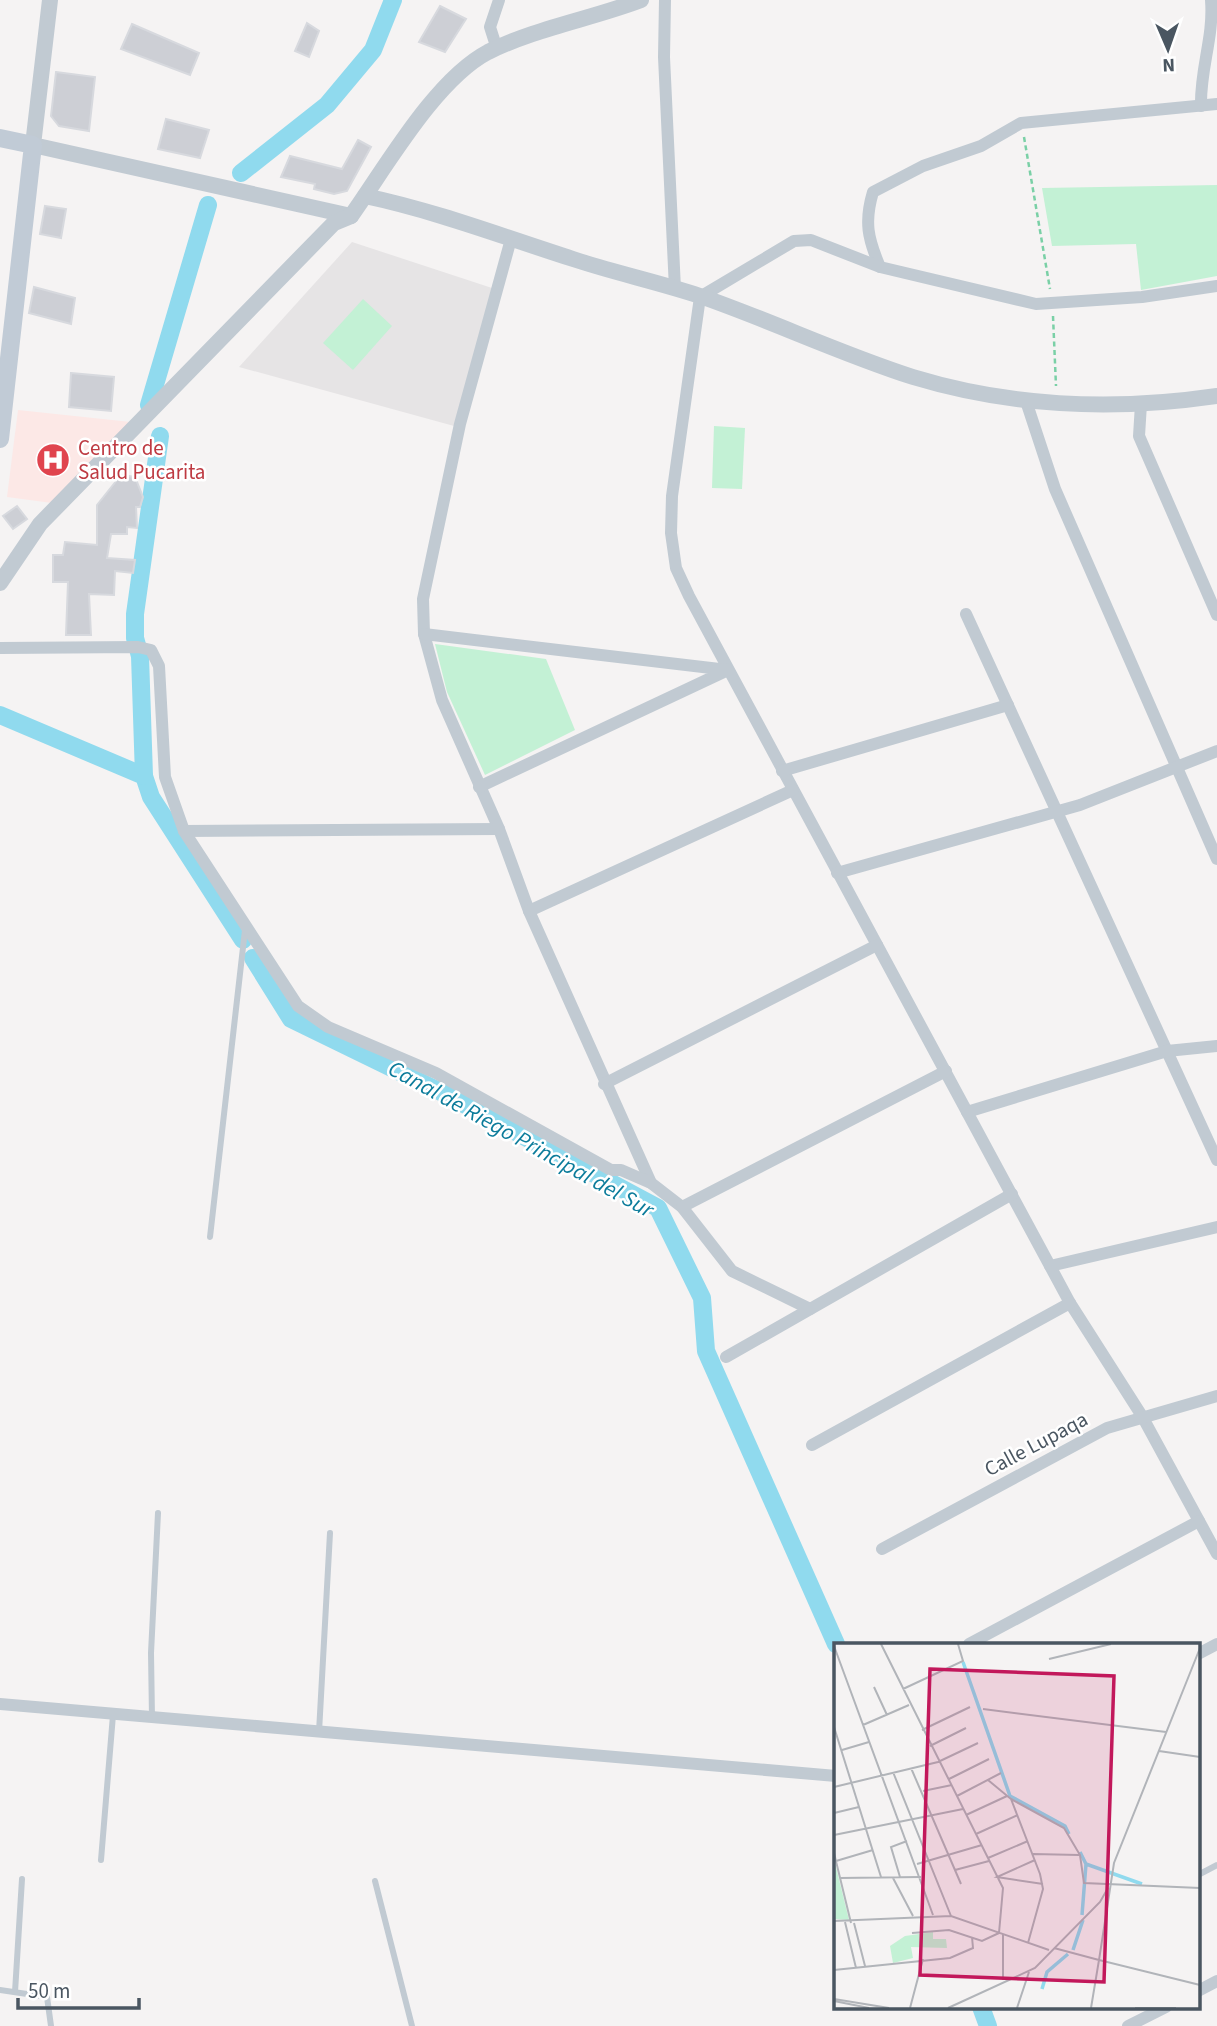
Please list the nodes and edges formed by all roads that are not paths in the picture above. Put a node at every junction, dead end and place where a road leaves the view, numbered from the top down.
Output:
1 (51, 0) edge
2 (499, 0) edge
3 (641, 0) edge
4 (665, 0) edge
5 (1211, 0) edge
6 (497, 49) junction
7 (1217, 104) edge
8 (1201, 106) junction
9 (0, 138) edge
10 (33, 145) junction
11 (365, 196) junction
12 (351, 216) junction
13 (511, 239) junction
14 (880, 267) junction
15 (1217, 286) edge
16 (675, 289) junction
17 (700, 297) junction
18 (1217, 396) edge
19 (2, 400) edge
20 (1026, 401) junction
21 (1141, 404) junction
22 (0, 439) edge
23 (0, 583) edge
24 (966, 614) dead end
25 (1217, 615) edge
26 (424, 634) junction
27 (0, 648) edge
28 (728, 670) junction
29 (1008, 705) junction
30 (1217, 751) edge
31 (1177, 768) junction
32 (782, 771) junction
33 (479, 787) junction
34 (793, 790) junction
35 (1057, 811) junction
36 (499, 829) junction
37 (184, 831) junction
38 (1217, 859) edge
39 (837, 873) junction
40 (529, 911) junction
41 (246, 928) junction
42 (877, 945) junction
43 (1217, 1046) edge
44 (1167, 1051) junction
45 (946, 1071) junction
46 (604, 1084) junction
47 (967, 1112) junction
48 (1217, 1160) edge
49 (651, 1183) junction
50 (1012, 1194) junction
51 (682, 1207) junction
52 (1217, 1227) edge
53 (210, 1237) dead end
54 (1050, 1266) junction
55 (1070, 1303) junction
56 (810, 1309) junction
57 (726, 1357) dead end
58 (1217, 1396) edge
59 (1142, 1416) junction
60 (812, 1445) dead end
61 (158, 1513) dead end
62 (1199, 1521) junction
63 (330, 1532) dead end
64 (882, 1549) dead end
65 (1217, 1554) edge
66 (971, 1643) edge
67 (1217, 1644) edge
68 (1200, 1653) edge
69 (0, 1704) edge
70 (113, 1714) junction
71 (152, 1718) junction
72 (319, 1732) junction
73 (834, 1776) edge
74 (102, 1860) dead end
75 (1217, 1865) edge
76 (1200, 1874) edge
77 (22, 1879) dead end
78 (375, 1881) dead end
79 (1217, 1981) edge
80 (0, 1990) edge
81 (1200, 1990) edge
82 (15, 1992) junction
83 (1164, 2008) edge
84 (51, 2026) edge
85 (412, 2026) edge
86 (1128, 2026) edge

1 - 10 street
2 - 6 street
3 - 6 street
4 - 16 street
5 - 8 street
6 - 11 street
7 - 8 street
8 - 14 street
9 - 10 main road
10 - 12 street
10 - 19 main road
11 - 12 street
11 - 13 street
12 - 23 street
13 - 16 street
13 - 26 street
14 - 15 street
14 - 17 street
16 - 17 street
17 - 20 street
17 - 28 street
18 - 21 street
19 - 22 main road
20 - 21 street
20 - 31 street
21 - 25 street
24 - 29 street
26 - 28 street
26 - 33 street
27 - 37 street
28 - 32 street
28 - 33 street
29 - 32 street
29 - 35 street
30 - 31 street
31 - 35 street
31 - 38 street
32 - 34 street
33 - 36 street
34 - 39 street
34 - 40 street
35 - 39 street
35 - 44 street
36 - 37 street
36 - 40 street
37 - 41 street
39 - 42 street
40 - 46 street
41 - 49 street
41 - 53 lane
42 - 45 street
42 - 46 street
43 - 44 street
44 - 47 street
44 - 48 street
45 - 47 street
45 - 51 street
46 - 49 street
47 - 50 street
49 - 51 street
50 - 54 street
50 - 56 street
51 - 56 street
52 - 54 street
54 - 55 street
55 - 59 street
55 - 60 street
56 - 57 street
58 - 59 street, Calle Lupaqa
59 - 62 street
59 - 64 street, Calle Lupaqa
61 - 71 lane
62 - 65 street
62 - 66 street
63 - 72 lane
67 - 68 street
69 - 70 street
70 - 71 street
70 - 74 lane
71 - 72 street
72 - 73 street
75 - 76 lane
77 - 82 lane
78 - 85 lane
79 - 81 street
80 - 82 lane
82 - 84 lane
83 - 86 street

